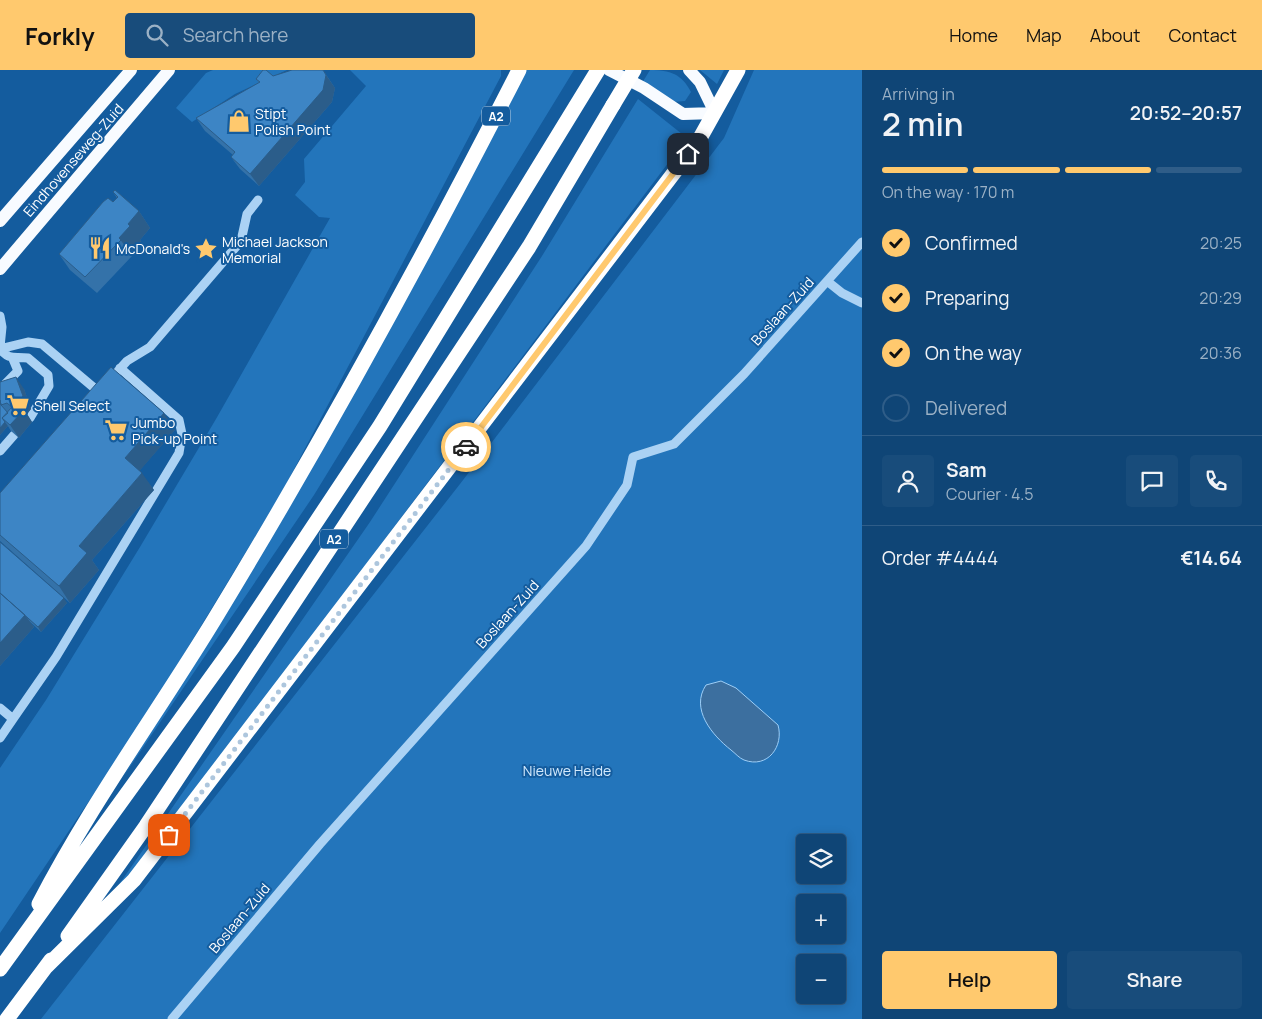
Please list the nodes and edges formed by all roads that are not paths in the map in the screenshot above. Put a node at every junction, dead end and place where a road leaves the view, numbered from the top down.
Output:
1 (131, 70) edge
2 (169, 70) edge
3 (519, 70) edge
4 (598, 70) edge
5 (609, 70) edge
6 (634, 70) edge
7 (689, 70) edge
8 (738, 70) edge
9 (716, 113) junction
10 (258, 200) dead end
11 (0, 221) edge
12 (862, 242) edge
13 (0, 270) edge
14 (827, 281) junction
15 (862, 303) edge
16 (0, 316) edge
17 (0, 348) edge
18 (13, 359) junction
19 (124, 364) junction
20 (0, 389) edge
21 (30, 418) dead end
22 (14, 435) dead end
23 (0, 450) edge
24 (0, 708) edge
25 (13, 719) junction
26 (0, 738) edge
27 (16, 947) junction
28 (46, 967) junction
29 (0, 969) edge
30 (7, 1019) edge
31 (172, 1019) edge

1 - 11 main road, Eindhovenseweg-Zuid
2 - 13 main road, Eindhovenseweg-Zuid
3 - 27 highway, A2
4 - 27 highway, A2
5 - 9 main road
6 - 28 highway, A2, bridge
7 - 9 main road
8 - 9 highway, A2
9 - 28 highway, A2
10 - 19 street
12 - 14 street, Boslaan-Zuid
14 - 15 street
14 - 31 street, Boslaan-Zuid
16 - 17 street
17 - 18 street
17 - 19 street
18 - 20 street
18 - 21 street
19 - 25 street
22 - 23 street
24 - 25 street
25 - 26 street
27 - 29 highway, A2
28 - 30 highway, A2

